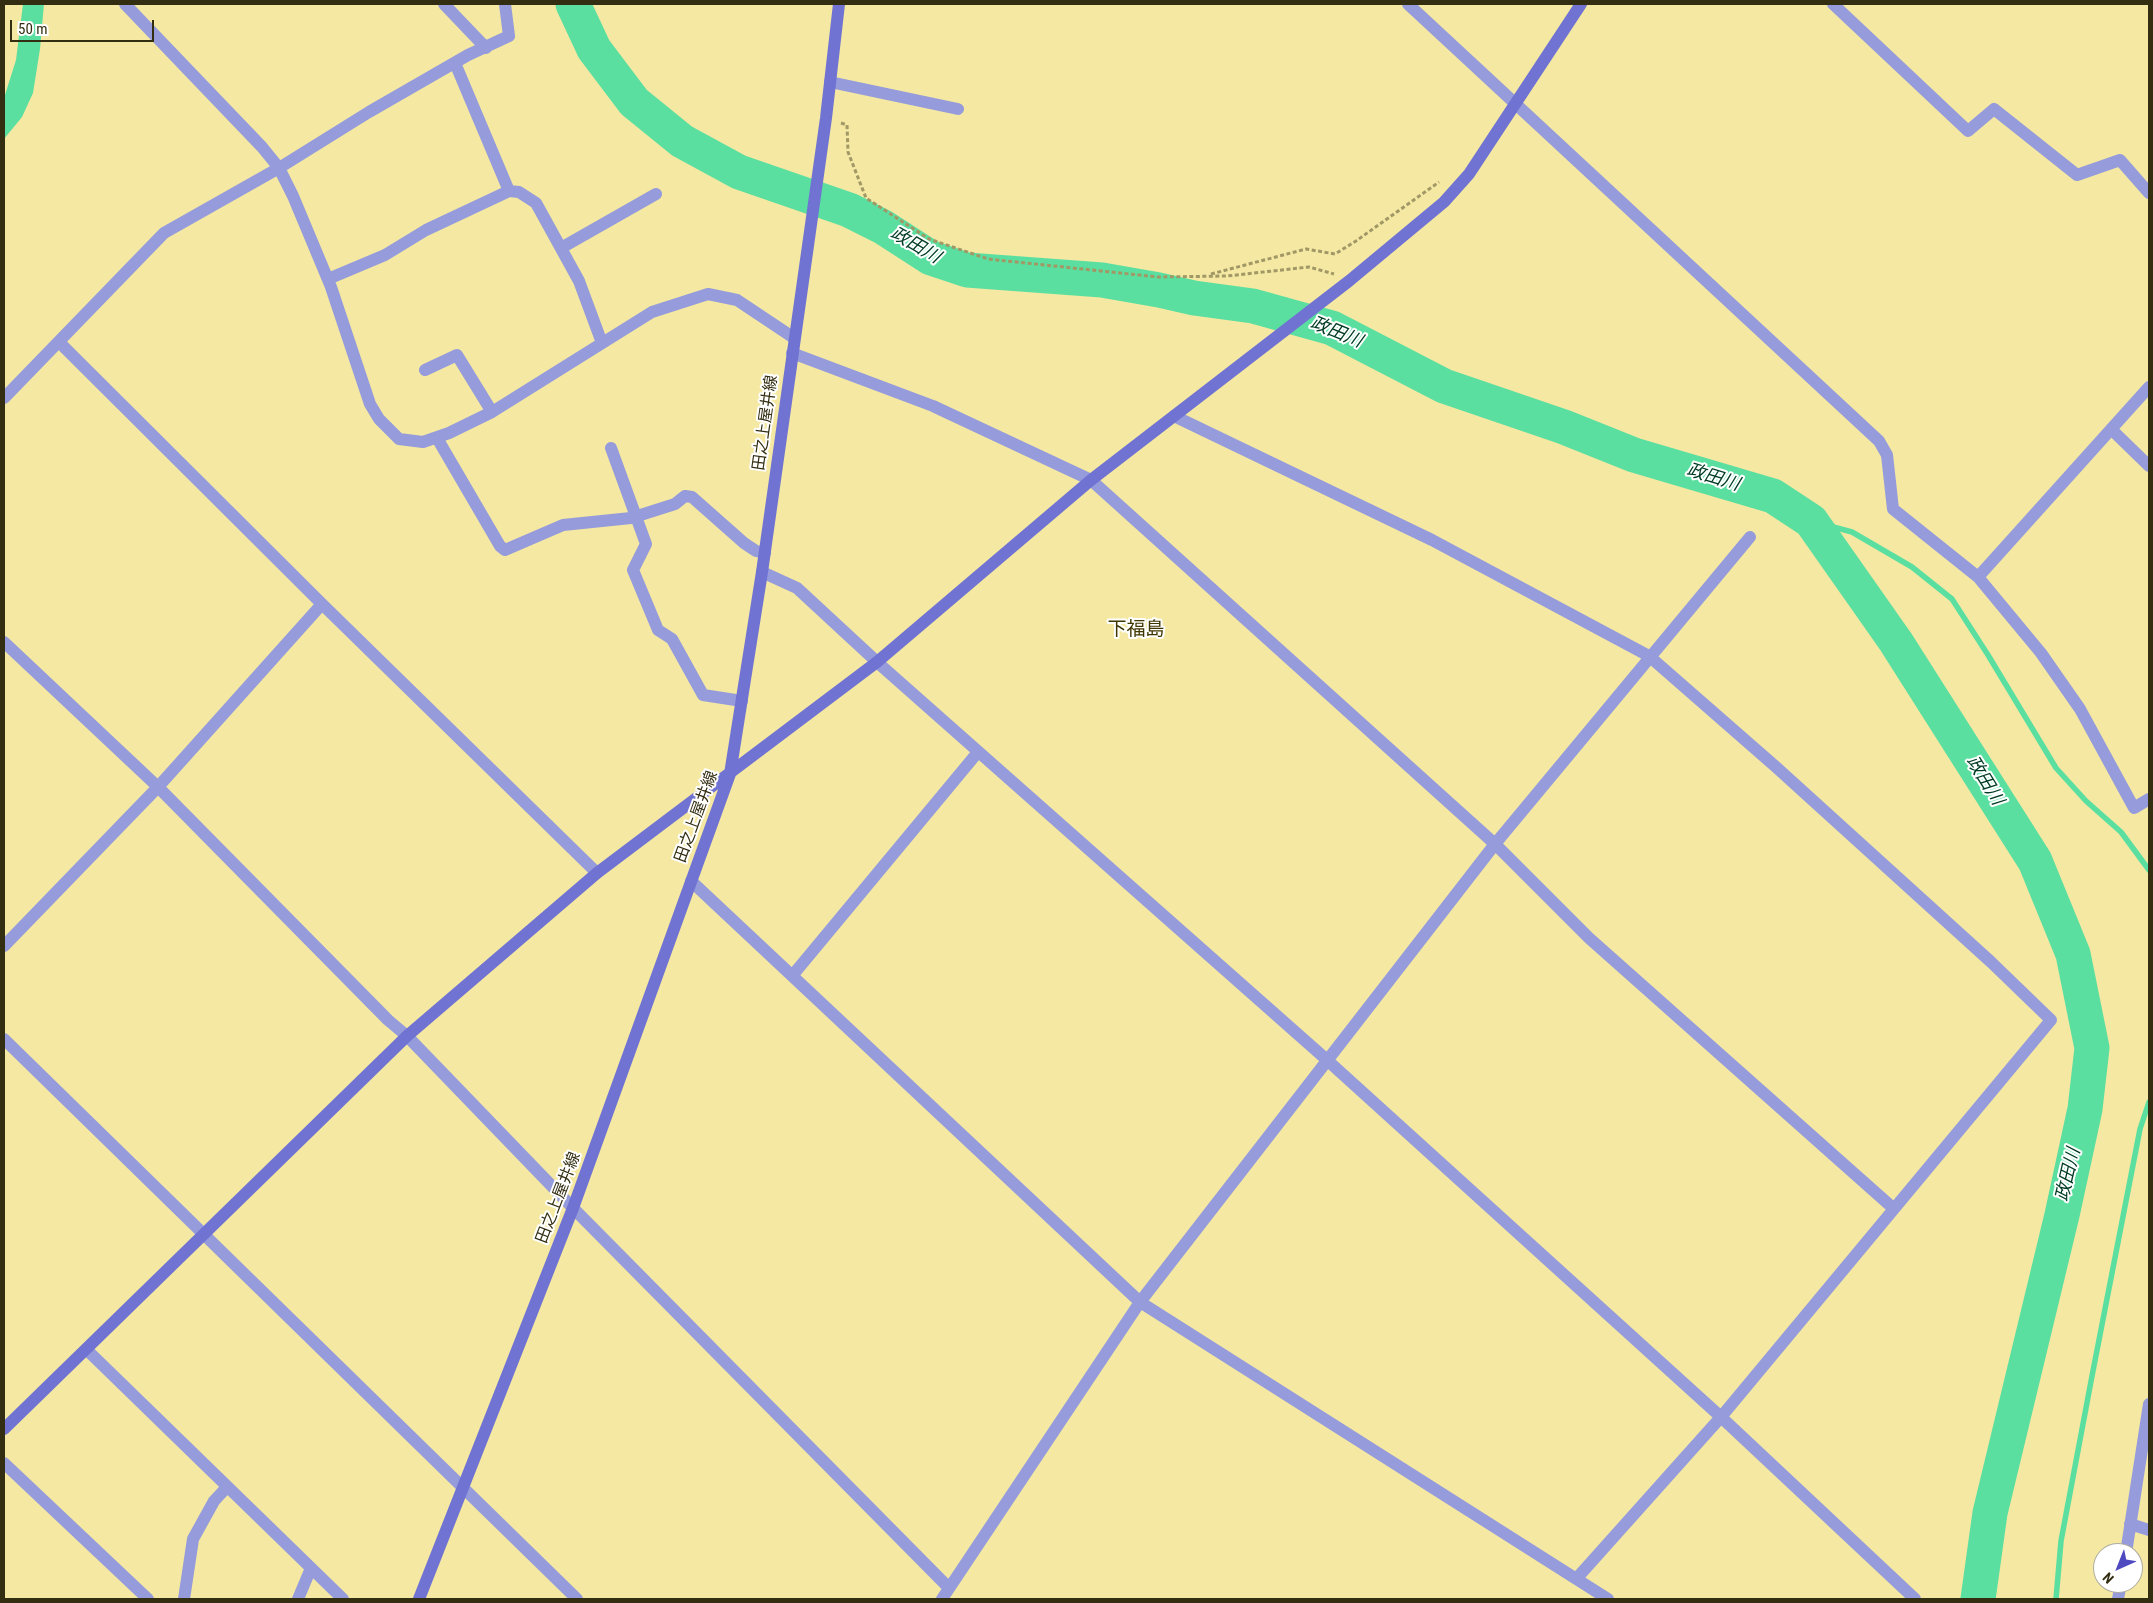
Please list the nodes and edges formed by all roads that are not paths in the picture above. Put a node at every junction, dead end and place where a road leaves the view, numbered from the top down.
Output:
1 (125, 4) edge
2 (444, 4) edge
3 (505, 4) edge
4 (839, 4) edge
5 (1408, 4) edge
6 (1581, 4) edge
7 (1833, 4) edge
8 (486, 48) junction
9 (455, 63) junction
10 (830, 82) junction
11 (1516, 103) junction
12 (958, 109) dead end
13 (279, 168) junction
14 (508, 191) junction
15 (2149, 193) edge
16 (656, 194) dead end
17 (561, 248) junction
18 (328, 279) junction
19 (794, 338) junction
20 (60, 343) junction
21 (602, 343) junction
22 (792, 353) junction
23 (425, 370) dead end
24 (2149, 387) edge
25 (4, 398) edge
26 (492, 412) junction
27 (1174, 416) junction
28 (2111, 430) junction
29 (437, 438) junction
30 (611, 448) dead end
31 (2149, 466) edge
32 (1091, 480) junction
33 (636, 517) junction
34 (1750, 537) dead end
35 (764, 553) junction
36 (762, 572) junction
37 (1978, 577) junction
38 (322, 604) junction
39 (4, 642) edge
40 (1649, 656) junction
41 (877, 662) junction
42 (742, 701) junction
43 (978, 752) junction
44 (730, 774) junction
45 (158, 787) junction
46 (2149, 799) edge
47 (1495, 844) junction
48 (597, 873) junction
49 (691, 881) junction
50 (4, 946) edge
51 (792, 976) junction
52 (407, 1036) junction
53 (4, 1039) edge
54 (1327, 1060) junction
55 (574, 1208) junction
56 (1893, 1208) junction
57 (204, 1235) junction
58 (1140, 1302) junction
59 (86, 1350) junction
60 (2149, 1404) edge
61 (1721, 1417) junction
62 (4, 1429) edge
63 (4, 1464) edge
64 (226, 1487) junction
65 (463, 1488) junction
66 (2130, 1524) junction
67 (2149, 1530) edge
68 (2127, 1543) edge
69 (311, 1568) junction
70 (1576, 1578) junction
71 (949, 1588) junction
72 (148, 1599) edge
73 (184, 1599) edge
74 (298, 1599) edge
75 (342, 1599) edge
76 (419, 1599) edge
77 (577, 1599) edge
78 (942, 1599) edge
79 (1608, 1599) edge
80 (1915, 1599) edge

1 - 13 street
2 - 8 street
3 - 8 street
4 - 10 street, 田之上屋井線
5 - 11 street
6 - 11 street
7 - 15 street
8 - 9 street
9 - 13 street
9 - 14 street
10 - 12 street
10 - 19 street, 田之上屋井線
11 - 27 street
11 - 37 street
13 - 18 street
13 - 20 street
14 - 17 street
14 - 18 street
16 - 17 street
17 - 21 street
18 - 29 street
19 - 21 street
19 - 22 street, 田之上屋井線
20 - 25 street
20 - 38 street
21 - 26 street
22 - 32 street
22 - 35 street, 田之上屋井線
23 - 26 street
24 - 28 street
26 - 29 street
27 - 32 street
27 - 40 street
28 - 31 street
28 - 37 street
29 - 33 street
30 - 33 street
32 - 41 street
32 - 47 street
33 - 35 street
33 - 42 street
34 - 40 street
35 - 36 street, 田之上屋井線
36 - 41 street
36 - 42 street, 田之上屋井線
37 - 46 street
38 - 45 street
38 - 48 street
39 - 45 street
40 - 47 street
40 - 56 street
41 - 43 street
41 - 44 street
42 - 44 street, 田之上屋井線
43 - 51 street
43 - 54 street
44 - 48 street
44 - 49 street, 田之上屋井線
45 - 50 street
45 - 52 street
47 - 54 street
47 - 56 street
48 - 52 street
49 - 51 street
49 - 55 street, 田之上屋井線
51 - 58 street
52 - 55 street
52 - 57 street
53 - 57 street
54 - 58 street
54 - 61 street
55 - 65 street, 田之上屋井線
55 - 71 street
56 - 61 street
57 - 59 street
57 - 65 street
58 - 70 street
58 - 71 street
59 - 62 street
59 - 64 street
60 - 66 street
61 - 70 street
61 - 80 street
63 - 72 street
64 - 69 street
64 - 73 street
65 - 76 street, 田之上屋井線
65 - 77 street
66 - 67 street
66 - 68 street
69 - 74 street
69 - 75 street
70 - 79 street
71 - 78 street

